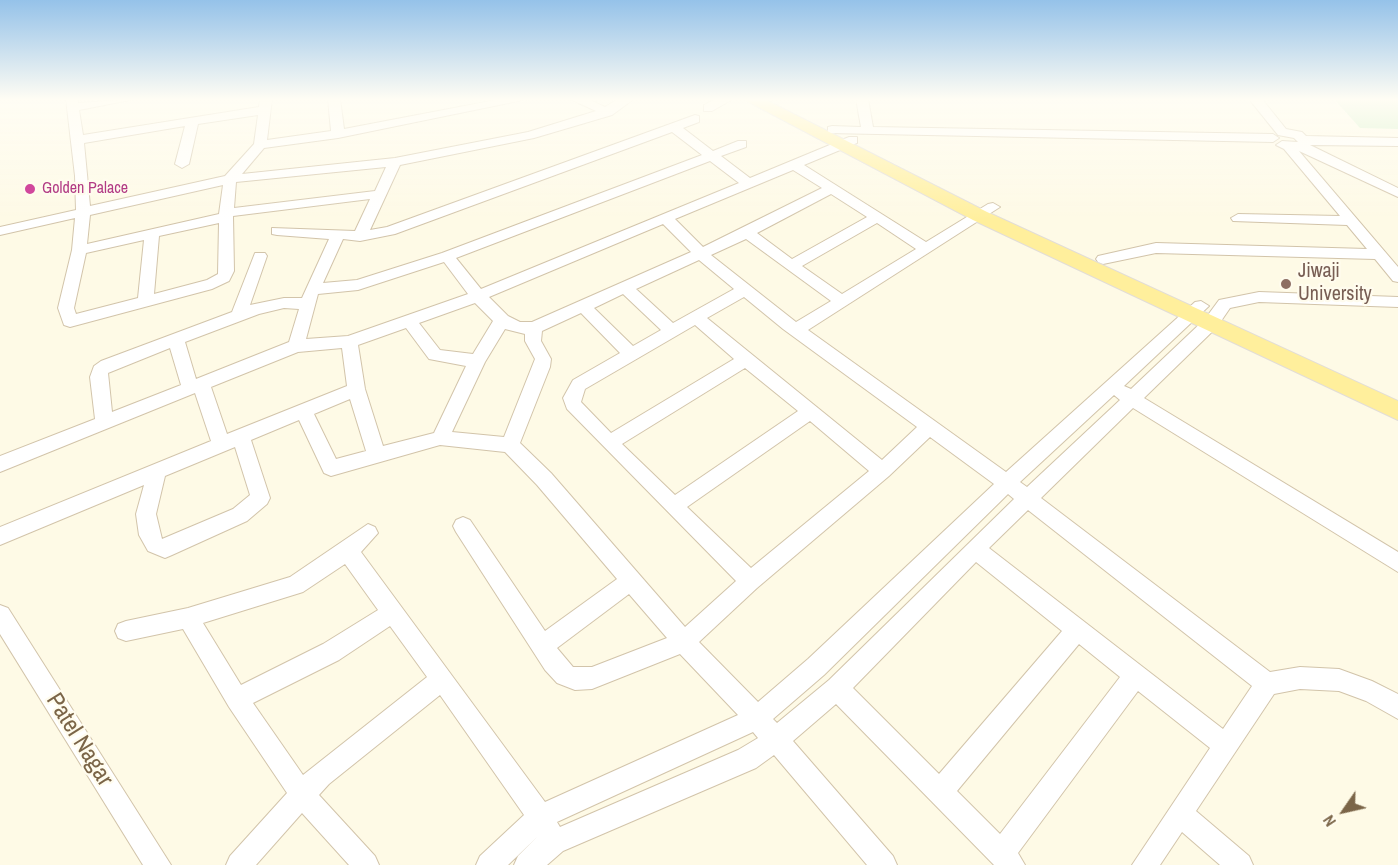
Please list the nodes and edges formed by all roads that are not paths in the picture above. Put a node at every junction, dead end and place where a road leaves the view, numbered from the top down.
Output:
1 (82, 139) edge
2 (188, 139) edge
3 (261, 139) edge
4 (300, 139) edge
5 (505, 139) edge
6 (640, 139) edge
7 (691, 139) edge
8 (844, 139) edge
9 (852, 139) edge
10 (1286, 139) edge
11 (78, 140) joint
12 (1398, 142) edge
13 (742, 144) dead end
14 (260, 145) junction
15 (1298, 145) junction
16 (712, 155) junction
17 (395, 162) junction
18 (182, 165) dead end
19 (795, 165) junction
20 (230, 179) junction
21 (749, 184) junction
22 (831, 189) junction
23 (1398, 193) edge
24 (382, 194) junction
25 (986, 211) junction
26 (83, 212) junction
27 (226, 215) junction
28 (877, 217) junction
29 (665, 218) junction
30 (1238, 218) dead end
31 (1352, 221) junction
32 (0, 231) edge
33 (278, 231) dead end
34 (747, 233) junction
35 (152, 234) junction
36 (339, 235) junction
37 (360, 236) junction
38 (927, 249) junction
39 (79, 250) junction
40 (700, 253) junction
41 (1379, 254) junction
42 (260, 256) dead end
43 (447, 256) junction
44 (1103, 258) junction
45 (792, 265) junction
46 (1398, 277) edge
47 (625, 287) junction
48 (745, 290) junction
49 (310, 296) junction
50 (478, 296) junction
51 (146, 300) junction
52 (841, 301) junction
53 (1398, 302) edge
54 (584, 307) junction
55 (1206, 314) junction
56 (238, 316) junction
57 (696, 318) junction
58 (502, 320) junction
59 (410, 321) junction
60 (534, 328) junction
61 (796, 330) junction
62 (673, 332) junction
63 (176, 339) junction
64 (349, 342) junction
65 (296, 346) junction
66 (632, 355) junction
67 (746, 360) junction
68 (477, 361) junction
69 (195, 386) junction
70 (1111, 386) junction
71 (356, 389) junction
72 (1398, 395) edge
73 (1130, 398) junction
74 (304, 411) junction
75 (1398, 411) edge
76 (810, 412) junction
77 (104, 422) junction
78 (929, 427) junction
79 (241, 437) junction
80 (440, 438) junction
81 (609, 443) junction
82 (222, 445) junction
83 (510, 445) junction
84 (376, 455) junction
85 (0, 464) edge
86 (882, 471) junction
87 (156, 472) junction
88 (1007, 483) junction
89 (1029, 500) junction
90 (674, 506) junction
91 (463, 526) dead end
92 (368, 533) dead end
93 (0, 536) edge
94 (975, 549) junction
95 (348, 551) junction
96 (1398, 564) edge
97 (631, 580) junction
98 (750, 581) junction
99 (393, 612) junction
100 (188, 618) junction
101 (2, 623) edge
102 (1077, 630) junction
103 (126, 631) dead end
104 (684, 642) junction
105 (542, 646) junction
106 (1136, 675) junction
107 (442, 679) junction
108 (1267, 684) junction
109 (837, 688) junction
110 (237, 699) junction
111 (1398, 707) edge
112 (757, 718) junction
113 (776, 740) junction
114 (1226, 746) junction
115 (941, 791) junction
116 (303, 796) junction
117 (1180, 813) junction
118 (540, 817) junction
119 (554, 842) junction
120 (1006, 859) edge
121 (155, 864) edge
122 (239, 865) edge
123 (366, 865) edge
124 (489, 865) edge
125 (527, 865) edge
126 (884, 865) edge
127 (1145, 865) edge
128 (1240, 865) edge

1 - 11 street
2 - 18 street
3 - 14 street
4 - 14 street
5 - 17 street
6 - 37 street
7 - 16 street
8 - 19 street
9 - 25 main road
10 - 15 street
11 - 26 street
12 - 15 street
13 - 16 street
14 - 20 street
15 - 23 street
15 - 31 street
16 - 21 street
16 - 43 street
17 - 20 street
17 - 24 street
19 - 21 street
19 - 22 street
20 - 26 street
20 - 27 street
21 - 29 street
22 - 28 street
22 - 34 street
24 - 27 street
24 - 37 street
25 - 38 street
25 - 44 main road
25 - 55 main road
26 - 32 street
26 - 39 street
27 - 35 street
27 - 51 street
28 - 38 street
28 - 45 street
29 - 40 street
29 - 50 street
30 - 31 street
31 - 41 street
33 - 36 street
34 - 40 street
34 - 45 street
35 - 39 street
35 - 51 street
36 - 37 street
36 - 49 street
38 - 52 street
39 - 51 street
40 - 47 street
40 - 48 street
41 - 44 street
41 - 46 street
42 - 56 street
43 - 49 street
43 - 50 street
44 - 55 main road
45 - 52 street
47 - 54 street
47 - 62 street
48 - 57 street
48 - 61 street
49 - 56 street
49 - 65 street
50 - 58 street
50 - 59 street
52 - 61 street
53 - 55 street
54 - 60 street
54 - 66 street
55 - 70 street
55 - 72 main road
55 - 73 street
55 - 75 main road
56 - 63 street
57 - 62 street
57 - 67 street
58 - 60 street
58 - 68 street
59 - 64 street
59 - 68 street
60 - 83 street
61 - 78 street
62 - 66 street
63 - 69 street
63 - 77 street
64 - 65 street
64 - 71 street
65 - 69 street
66 - 81 street
67 - 76 street
67 - 81 street
68 - 80 street
69 - 77 street
69 - 82 street
70 - 73 street
70 - 88 street
71 - 74 street
71 - 84 street
73 - 89 street
73 - 96 street
74 - 79 street
74 - 84 street
76 - 86 street
76 - 90 street
77 - 85 street
78 - 86 street
78 - 88 street
79 - 82 street
79 - 87 street
80 - 83 street
80 - 84 street
81 - 90 street
82 - 87 street
83 - 97 street
86 - 98 street
87 - 93 street
88 - 89 street
88 - 112 street
89 - 94 street
89 - 108 street
90 - 98 street
91 - 105 street
92 - 95 street
94 - 102 street
94 - 109 street
95 - 99 street
95 - 100 street
97 - 104 street
97 - 105 street
98 - 104 street
99 - 107 street
99 - 110 street
100 - 103 street
100 - 110 street
101 - 121 street, Patel Nagar
102 - 106 street
102 - 115 street
104 - 105 street
104 - 112 street
106 - 114 street
106 - 120 street
107 - 116 street
107 - 118 street
108 - 111 street
108 - 114 street
109 - 113 street
109 - 115 street
110 - 116 street
112 - 113 street
112 - 118 street
113 - 119 street
113 - 126 street
114 - 117 street
115 - 120 street
116 - 122 street
116 - 123 street
117 - 127 street
117 - 128 street
118 - 119 street
118 - 124 street
119 - 125 street

